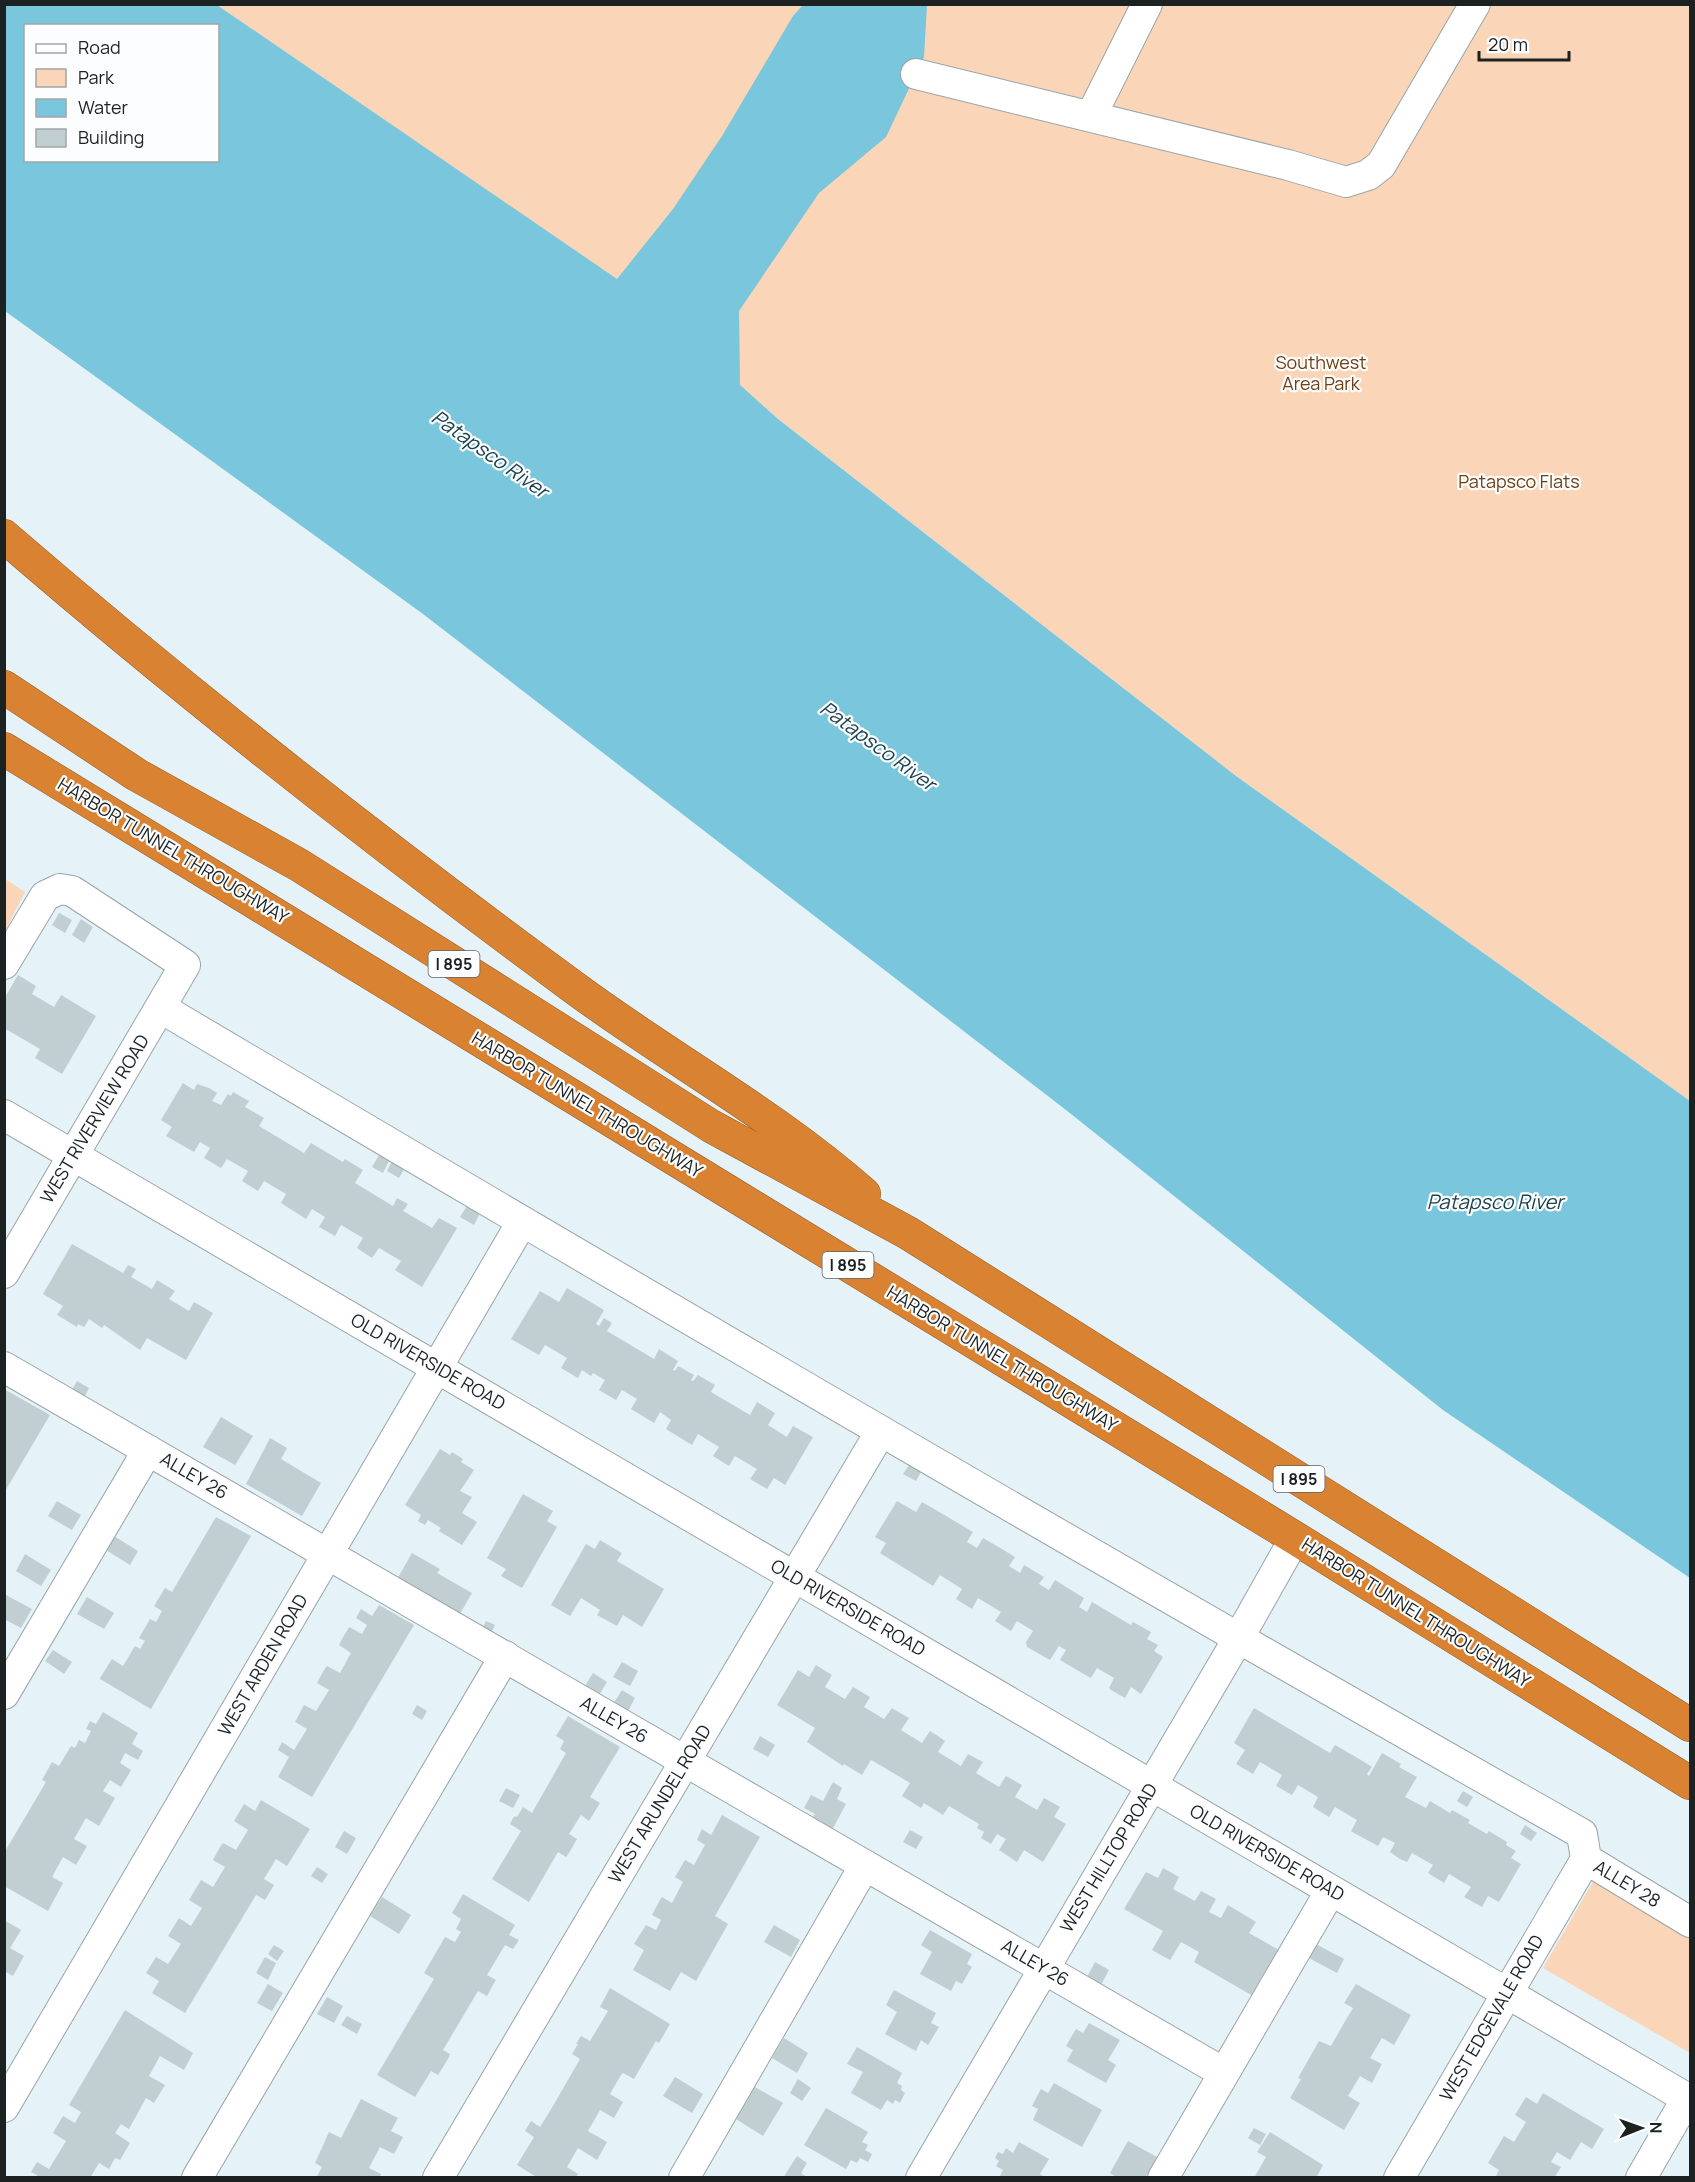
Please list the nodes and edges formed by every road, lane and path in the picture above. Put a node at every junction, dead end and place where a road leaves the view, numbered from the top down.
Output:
1 (1146, 4) edge
2 (1475, 4) edge
3 (916, 74) dead end
4 (1091, 116) junction
5 (4, 536) edge
6 (4, 687) edge
7 (4, 749) edge
8 (4, 964) edge
9 (161, 1008) junction
10 (4, 1115) edge
11 (73, 1155) junction
12 (522, 1222) junction
13 (908, 1233) junction
14 (4, 1272) edge
15 (4, 1367) edge
16 (437, 1367) junction
17 (881, 1431) junction
18 (148, 1450) junction
19 (1295, 1538) junction
20 (328, 1554) junction
21 (795, 1577) junction
22 (1238, 1639) junction
23 (505, 1656) junction
24 (4, 1694) edge
25 (1690, 1725) edge
26 (686, 1761) junction
27 (1690, 1783) edge
28 (1152, 1785) junction
29 (1584, 1846) junction
30 (866, 1865) junction
31 (1331, 1890) junction
32 (1690, 1922) edge
33 (1044, 1968) junction
34 (1507, 1993) junction
35 (1224, 2073) junction
36 (1689, 2099) edge
37 (4, 2107) edge
38 (197, 2178) edge
39 (438, 2178) edge
40 (684, 2178) edge
41 (921, 2178) edge
42 (1163, 2178) edge
43 (1399, 2178) edge
44 (1641, 2178) edge

1 - 4 street
2 - 4 street
3 - 4 street
5 - 13 highway
6 - 13 highway, I 895
7 - 19 highway, HARBOR TUNNEL THROUGHWAY / I 895
8 - 9 street, WEST RIVERVIEW ROAD
9 - 11 street, WEST RIVERVIEW ROAD
9 - 12 street, ALLEY 28
10 - 11 street, OLD RIVERSIDE ROAD
11 - 14 street, WEST RIVERVIEW ROAD
11 - 16 street, OLD RIVERSIDE ROAD
12 - 16 street, WEST ARDEN ROAD
12 - 17 street, ALLEY 28
13 - 25 highway, I 895
15 - 18 street, ALLEY 26
16 - 20 street, WEST ARDEN ROAD
16 - 21 street, OLD RIVERSIDE ROAD
17 - 21 street, WEST ARUNDEL ROAD
17 - 22 street, ALLEY 28
18 - 20 street, ALLEY 26
18 - 24 street
19 - 22 street, WEST HILLTOP ROAD
19 - 27 highway, HARBOR TUNNEL THROUGHWAY / I 895
20 - 23 street, ALLEY 26
20 - 37 street, WEST ARDEN ROAD
21 - 26 street, WEST ARUNDEL ROAD
21 - 28 street, OLD RIVERSIDE ROAD
22 - 28 street, WEST HILLTOP ROAD
22 - 29 street, ALLEY 28
23 - 26 street, ALLEY 26
23 - 38 street
26 - 30 street, ALLEY 26
26 - 39 street, WEST ARUNDEL ROAD
28 - 31 street, OLD RIVERSIDE ROAD
28 - 33 street, WEST HILLTOP ROAD
29 - 32 street, ALLEY 28
29 - 34 street, WEST EDGEVALE ROAD
30 - 33 street, ALLEY 26
30 - 40 street
31 - 34 street, OLD RIVERSIDE ROAD
31 - 35 street
33 - 35 street, ALLEY 26
33 - 41 street, WEST HILLTOP ROAD
34 - 36 street, OLD RIVERSIDE ROAD
34 - 43 street, WEST EDGEVALE ROAD
35 - 42 street
36 - 44 street

